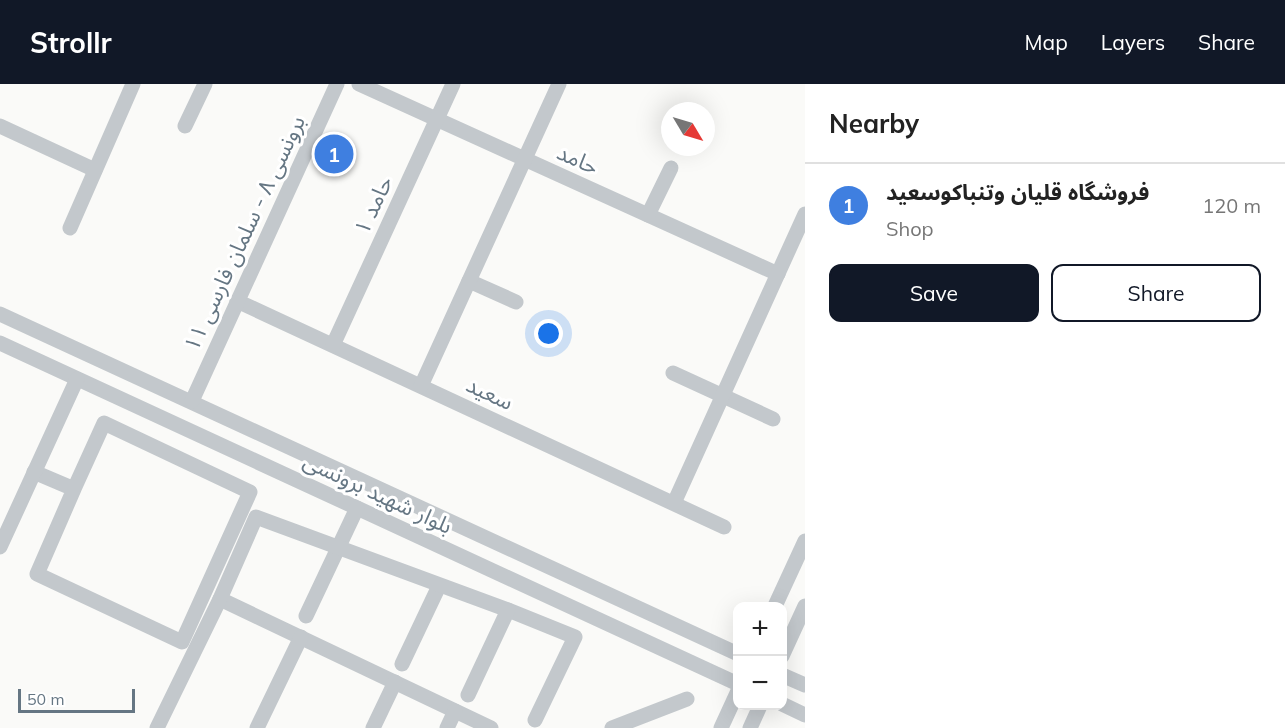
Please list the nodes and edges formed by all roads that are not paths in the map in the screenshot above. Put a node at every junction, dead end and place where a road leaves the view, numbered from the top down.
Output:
1 (133, 84) edge
2 (205, 84) edge
3 (337, 84) edge
4 (359, 84) edge
5 (453, 84) edge
6 (559, 84) edge
7 (437, 119) junction
8 (0, 126) edge
9 (186, 126) dead end
10 (525, 159) junction
11 (671, 168) dead end
12 (95, 170) junction
13 (805, 214) edge
14 (648, 215) junction
15 (70, 228) dead end
16 (778, 274) junction
17 (469, 281) junction
18 (237, 301) junction
19 (516, 302) dead end
20 (0, 314) edge
21 (0, 344) edge
22 (333, 345) junction
23 (674, 373) dead end
24 (77, 379) junction
25 (421, 386) junction
26 (723, 396) junction
27 (192, 401) junction
28 (773, 419) dead end
29 (34, 472) junction
30 (74, 489) junction
31 (674, 504) junction
32 (357, 508) junction
33 (724, 527) dead end
34 (805, 541) edge
35 (0, 547) edge
36 (337, 549) junction
37 (439, 586) junction
38 (220, 599) junction
39 (777, 602) edge
40 (805, 606) edge
41 (508, 610) junction
42 (306, 616) dead end
43 (301, 637) junction
44 (787, 647) edge
45 (733, 652) edge
46 (402, 664) dead end
47 (787, 677) edge
48 (395, 682) junction
49 (733, 682) edge
50 (805, 685) edge
51 (468, 695) dead end
52 (687, 699) dead end
53 (733, 702) edge
54 (787, 706) edge
55 (758, 710) edge
56 (455, 711) junction
57 (805, 715) edge
58 (535, 720) dead end
59 (157, 728) edge
60 (257, 728) edge
61 (373, 728) edge
62 (447, 728) edge
63 (491, 728) edge
64 (612, 728) edge
65 (721, 728) edge
66 (750, 728) edge

1 - 12 street
2 - 9 street
3 - 18 street, برونسی ۸ - سلمان فارسی ۱۱
4 - 7 street, حامد
5 - 7 street, حامد ۱
6 - 10 street
7 - 10 street, حامد
7 - 22 street, حامد ۱
8 - 12 street
10 - 14 street, حامد
10 - 17 street
11 - 14 street
12 - 15 street
13 - 16 street
14 - 16 street, حامد
16 - 26 street
17 - 19 street
17 - 25 street
18 - 22 street, سعید
18 - 27 street, برونسی ۸ - سلمان فارسی ۱۱
20 - 27 street, بلوار شهید برونسی
21 - 24 street, بلوار شهید برونسی
22 - 25 street, سعید
23 - 26 street
24 - 29 street
24 - 32 street, بلوار شهید برونسی
25 - 31 street, سعید
26 - 28 street
26 - 31 street
27 - 45 street, بلوار شهید برونسی
29 - 30 street
29 - 35 street
30 - 30 street
31 - 33 street, سعید
32 - 36 street
32 - 49 street, بلوار شهید برونسی
34 - 39 street
36 - 37 street
36 - 38 street
36 - 42 street
37 - 41 street
37 - 46 street
38 - 43 street
38 - 59 street
40 - 44 street
41 - 51 street
41 - 58 street
43 - 48 street
43 - 60 street
47 - 50 street
48 - 56 street
48 - 61 street
52 - 64 street
53 - 65 street
54 - 57 street
55 - 66 street
56 - 62 street
56 - 63 street

